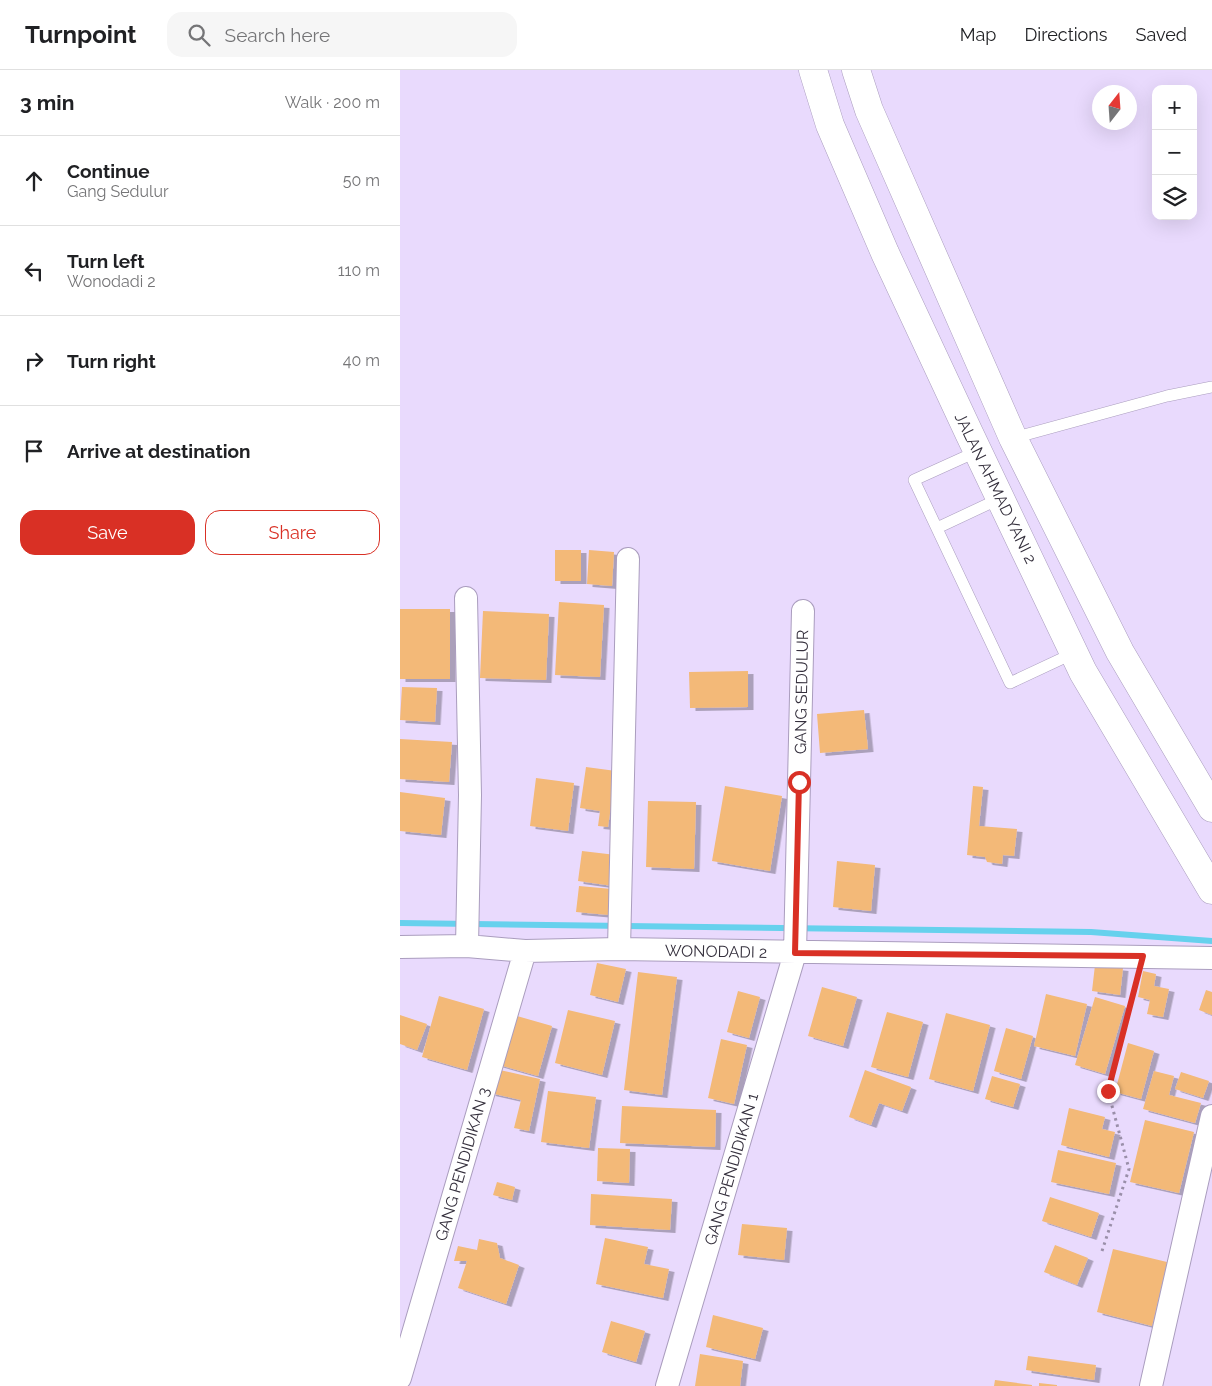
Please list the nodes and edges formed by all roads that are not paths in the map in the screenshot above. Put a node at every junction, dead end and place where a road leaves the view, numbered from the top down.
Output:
1 (813, 70) edge
2 (856, 70) edge
3 (1212, 387) edge
4 (1013, 438) junction
5 (978, 451) junction
6 (1001, 498) junction
7 (937, 528) junction
8 (628, 559) dead end
9 (466, 598) dead end
10 (803, 611) dead end
11 (1074, 653) junction
12 (1212, 808) edge
13 (1212, 890) edge
14 (467, 946) junction
15 (400, 947) edge
16 (619, 949) junction
17 (525, 951) junction
18 (795, 953) junction
19 (1212, 958) edge
20 (1212, 1116) edge
21 (400, 1378) edge
22 (667, 1386) edge
23 (1151, 1386) edge

1 - 5 highway, JALAN AHMAD YANI 2
2 - 4 highway
3 - 4 lane
4 - 12 highway
5 - 6 highway, JALAN AHMAD YANI 2
5 - 7 lane
6 - 7 lane
6 - 11 highway, JALAN AHMAD YANI 2
7 - 11 lane
8 - 16 street
9 - 14 street
10 - 18 street, GANG SEDULUR
11 - 13 highway, JALAN AHMAD YANI 2
14 - 15 street, WONODADI 2
14 - 17 street, WONODADI 2
16 - 17 street, WONODADI 2
16 - 18 street, WONODADI 2
17 - 21 street, GANG PENDIDIKAN 3
18 - 19 street, WONODADI 2
18 - 22 street, GANG PENDIDIKAN 1
20 - 23 street

